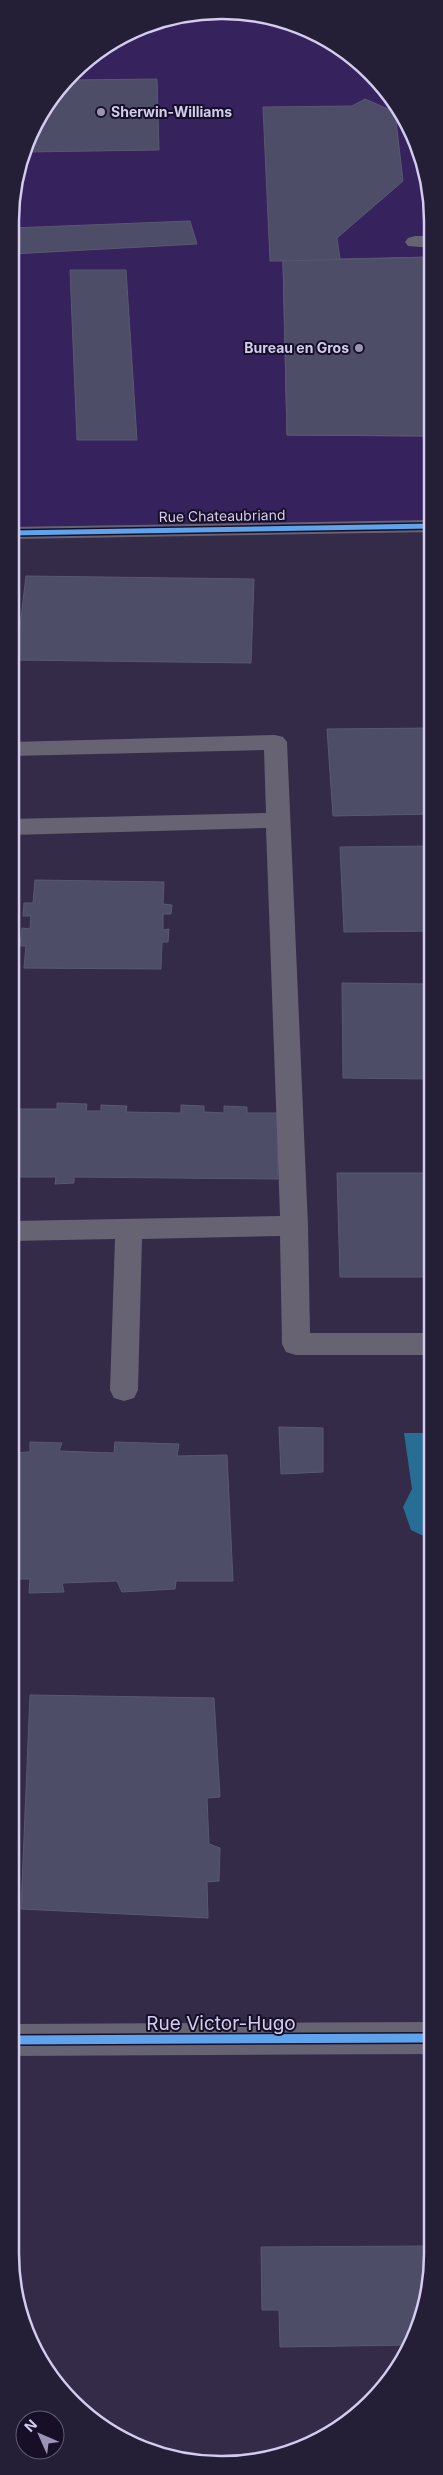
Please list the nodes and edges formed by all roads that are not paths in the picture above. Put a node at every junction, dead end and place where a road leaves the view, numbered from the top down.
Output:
1 (424, 526) edge
2 (19, 533) edge
3 (19, 749) edge
4 (278, 820) junction
5 (19, 828) edge
6 (294, 1226) junction
7 (129, 1229) junction
8 (19, 1231) edge
9 (424, 1344) edge
10 (124, 1390) dead end
11 (424, 2038) edge
12 (19, 2040) edge

1 - 2 street, Rue Chateaubriand
3 - 4 street
4 - 5 street
4 - 6 street
6 - 7 street
6 - 9 street
7 - 8 street
7 - 10 street
11 - 12 street, Rue Victor-Hugo

